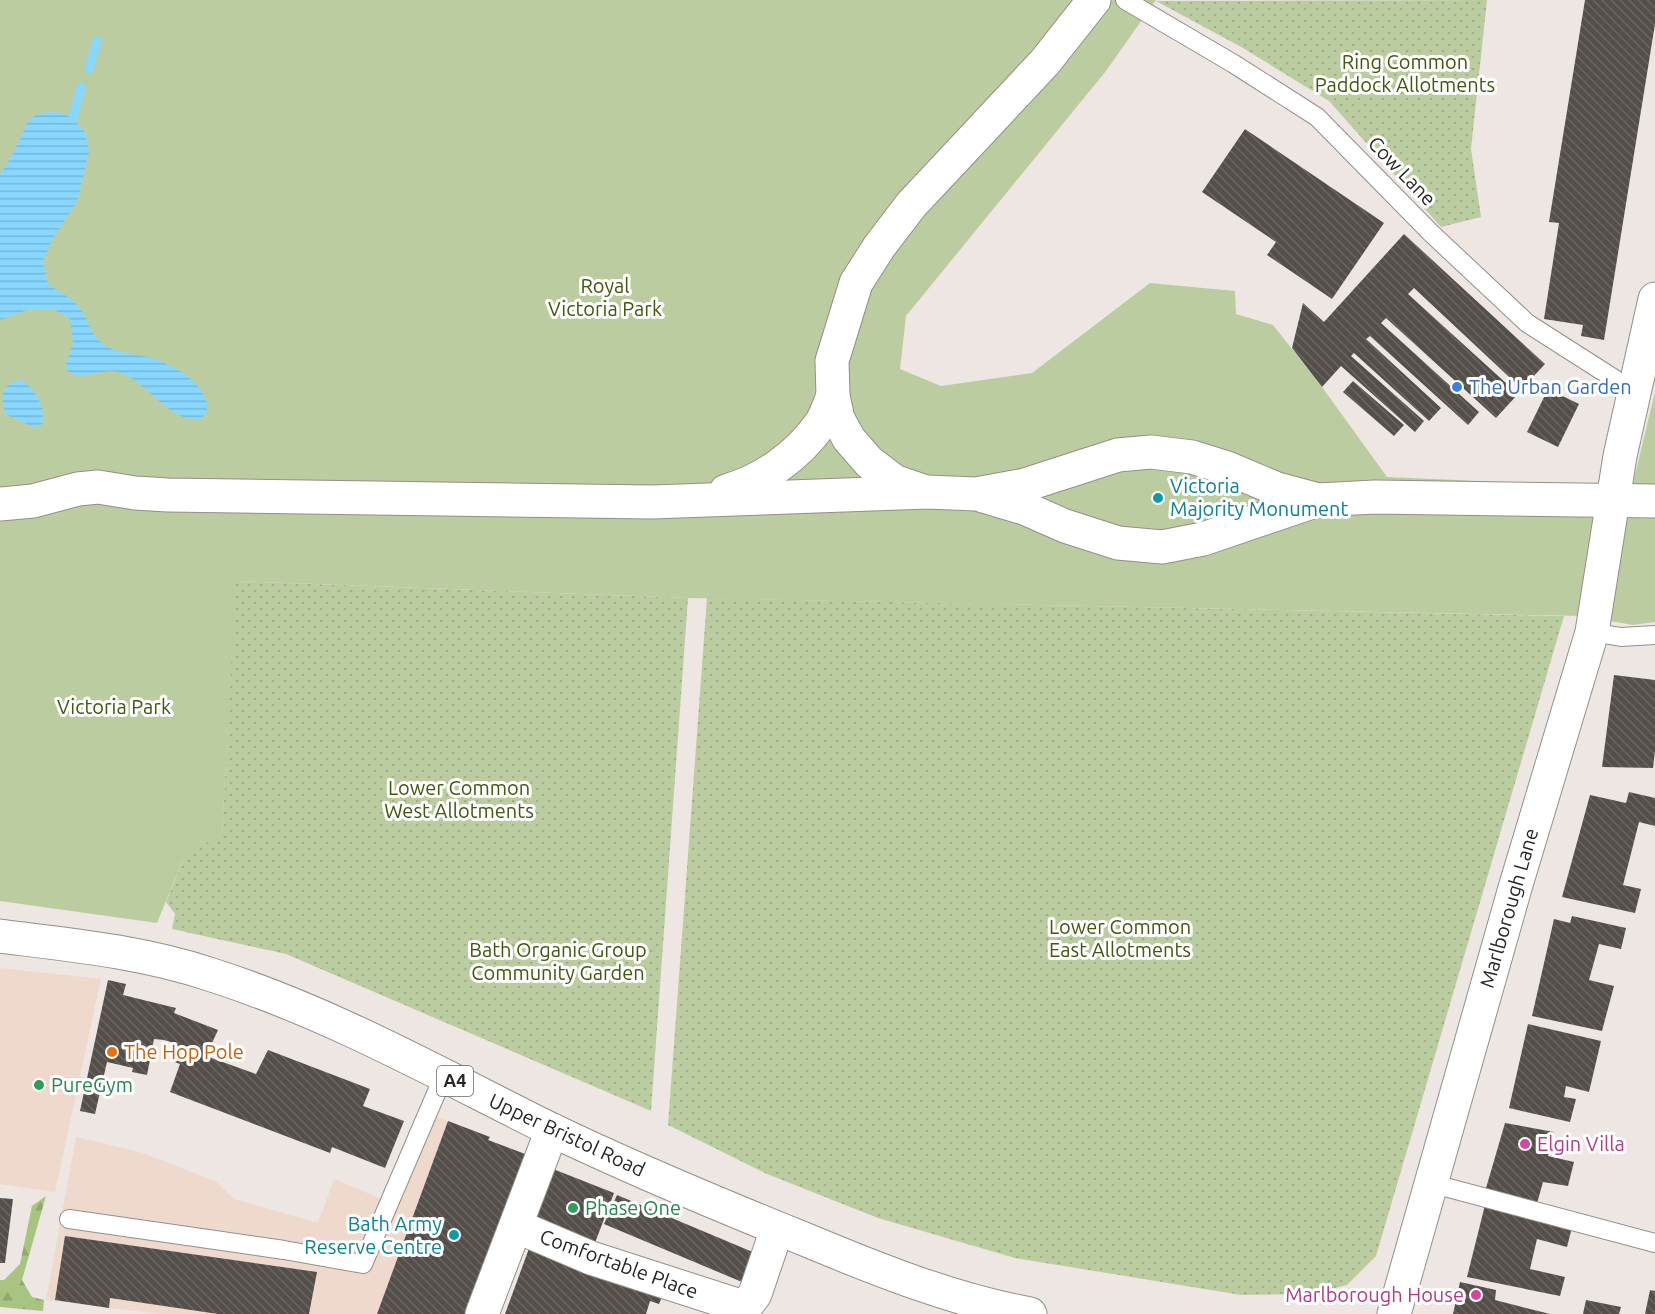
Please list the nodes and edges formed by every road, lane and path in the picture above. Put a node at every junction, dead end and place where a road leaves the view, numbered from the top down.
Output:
1 (1094, 0) edge
2 (1125, 0) edge
3 (1655, 299) edge
4 (1635, 392) junction
5 (832, 396) junction
6 (927, 492) junction
7 (976, 494) junction
8 (1318, 500) junction
9 (1613, 500) junction
10 (692, 501) junction
11 (1655, 501) edge
12 (0, 504) edge
13 (1592, 632) junction
14 (1655, 635) edge
15 (0, 936) edge
16 (444, 1075) junction
17 (552, 1130) junction
18 (1430, 1183) junction
19 (69, 1220) dead end
20 (516, 1226) junction
21 (777, 1229) junction
22 (1655, 1242) edge
23 (482, 1314) edge
24 (1025, 1314) edge
25 (1394, 1314) edge

1 - 5 street
2 - 4 lane, Cow Lane
3 - 4 street, Marlborough Lane
4 - 9 street, Marlborough Lane
5 - 6 street
5 - 10 street
6 - 7 street
6 - 10 street
7 - 8 street
7 - 8 street
8 - 9 street
9 - 11 street
9 - 13 street, Marlborough Lane
10 - 12 street
13 - 14 lane
13 - 18 street, Marlborough Lane
15 - 16 street, Upper Bristol Road / A4
16 - 17 street, Upper Bristol Road / A4
16 - 19 lane
17 - 20 street, Comfortable Place
17 - 21 street, Upper Bristol Road / A4
18 - 22 lane
18 - 25 street, Marlborough Lane
20 - 21 street, Comfortable Place
20 - 23 street, Comfortable Place
21 - 24 street, Upper Bristol Road / A4

